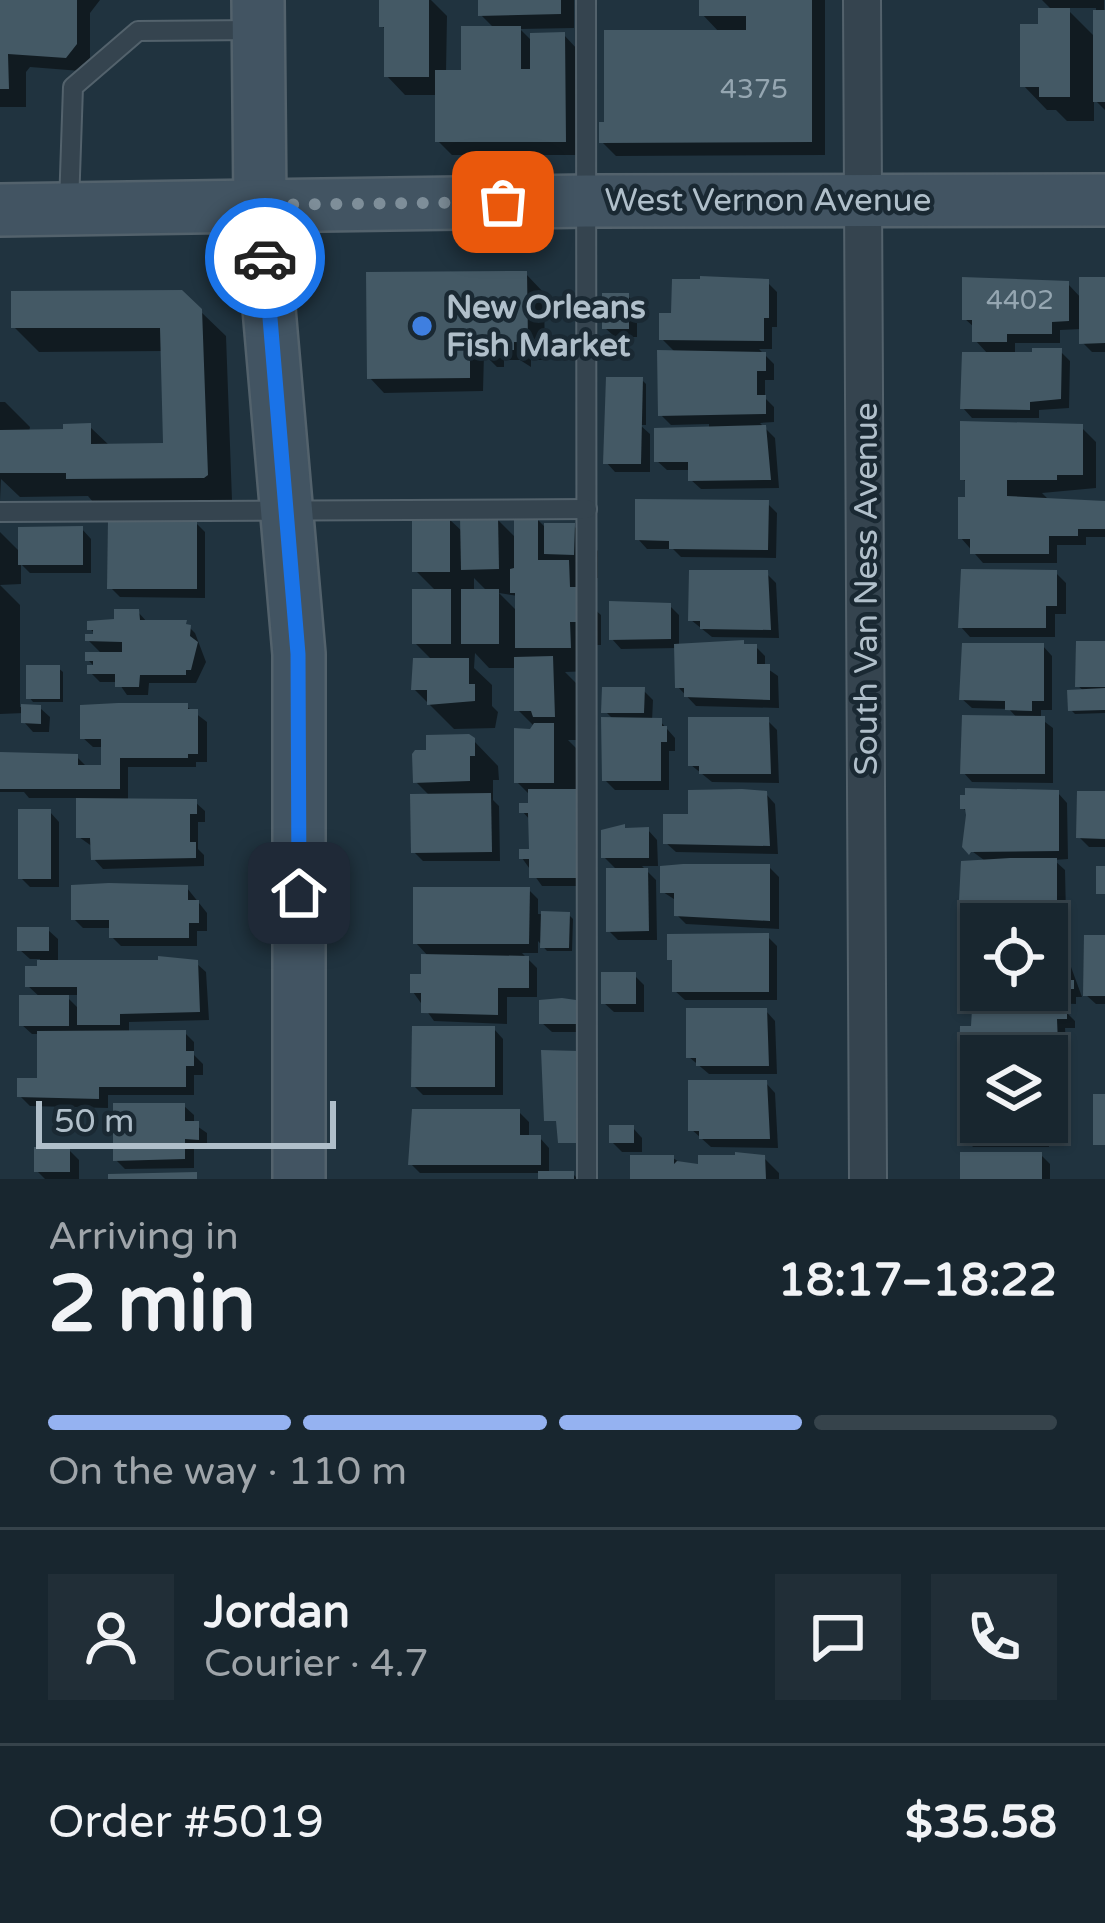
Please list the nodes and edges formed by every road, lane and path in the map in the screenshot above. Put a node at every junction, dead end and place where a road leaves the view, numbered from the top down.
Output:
1 (586, 0) edge
2 (862, 0) edge
3 (258, 15) edge
4 (587, 200) junction
5 (865, 200) junction
6 (1105, 200) edge
7 (260, 205) junction
8 (0, 210) edge
9 (69, 210) junction
10 (587, 509) junction
11 (286, 511) junction
12 (0, 512) edge
13 (299, 1179) edge
14 (587, 1179) edge
15 (868, 1179) edge

1 - 4 lane
2 - 5 street, South Van Ness Avenue
3 - 7 main road
3 - 9 lane
4 - 5 main road, West Vernon Avenue
4 - 7 main road, West Vernon Avenue
4 - 10 lane
5 - 6 main road, West Vernon Avenue
5 - 15 street, South Van Ness Avenue
7 - 9 main road, West Vernon Avenue
7 - 11 main road
8 - 9 main road, West Vernon Avenue
10 - 11 lane
10 - 14 lane
11 - 12 lane
11 - 13 main road

